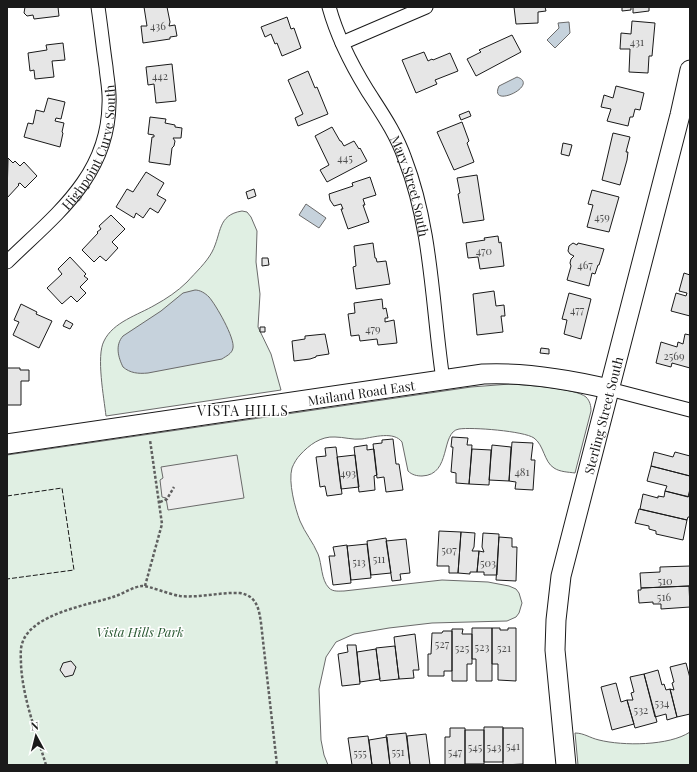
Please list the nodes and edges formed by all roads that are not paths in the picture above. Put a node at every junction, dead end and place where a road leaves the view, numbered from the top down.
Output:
1 (98, 7) edge
2 (329, 7) edge
3 (426, 7) edge
4 (342, 43) junction
5 (690, 70) edge
6 (7, 262) edge
7 (443, 380) junction
8 (609, 389) junction
9 (690, 410) edge
10 (7, 444) edge
11 (566, 765) edge

1 - 6 street, Highpoint Curve South
2 - 4 street, Mary Street South
3 - 4 street
4 - 7 street, Mary Street South
5 - 8 street, Sterling Street South
7 - 8 street, Mailand Road East
7 - 10 street, Mailand Road East
8 - 9 street, Mailand Road East
8 - 11 street, Sterling Street South

